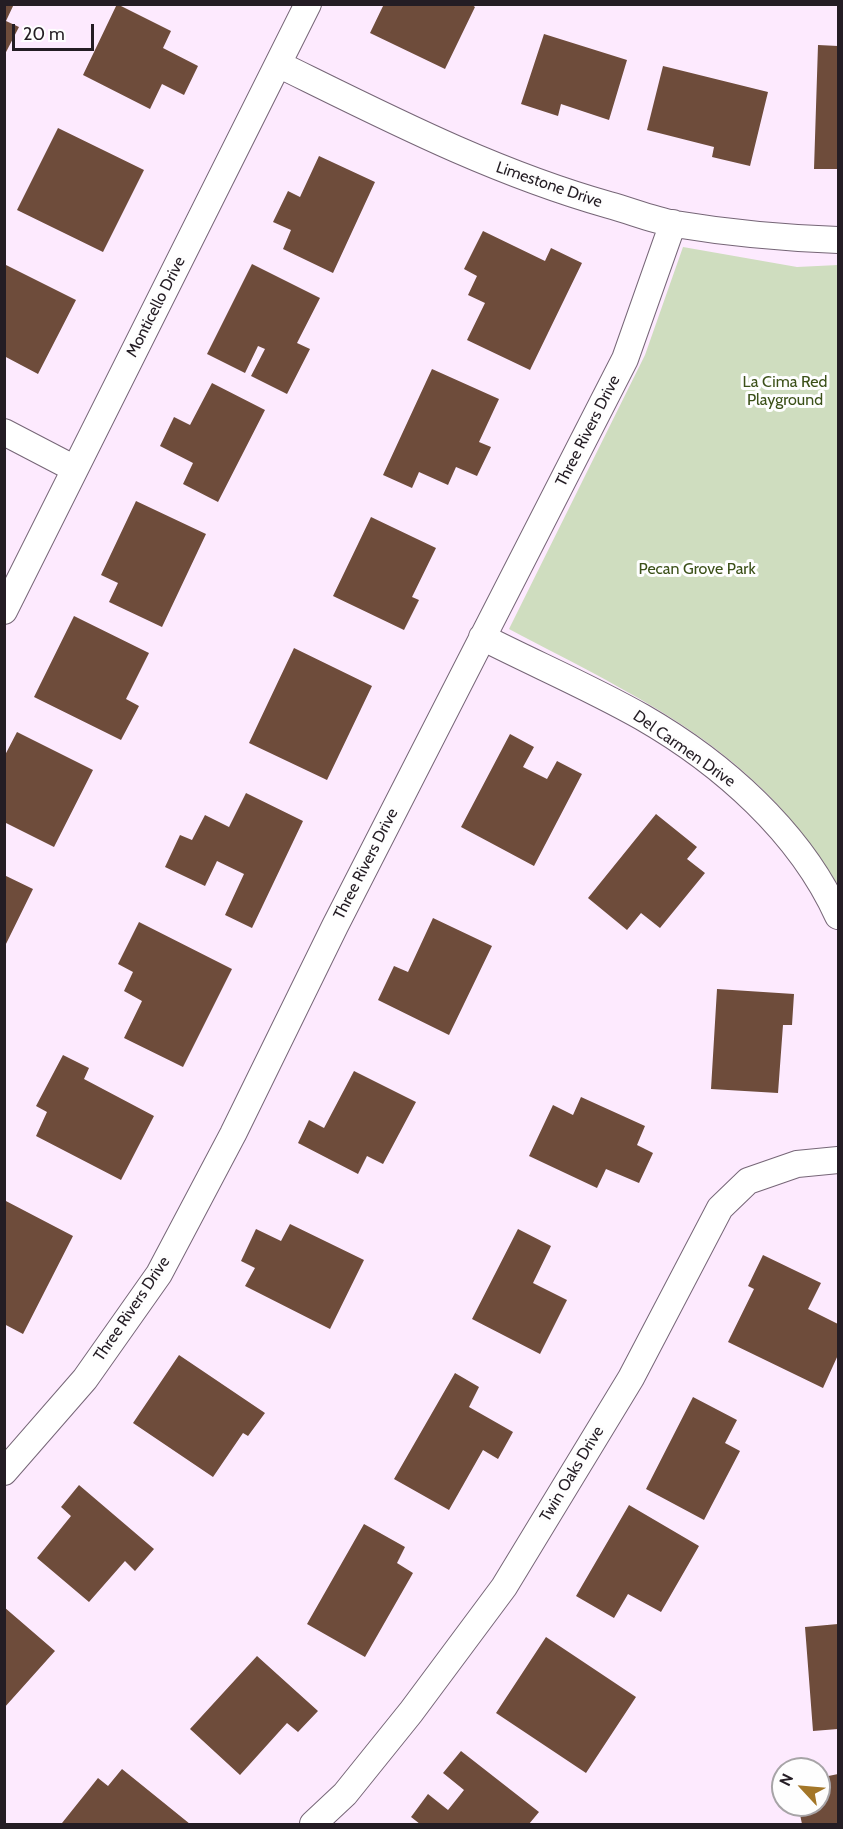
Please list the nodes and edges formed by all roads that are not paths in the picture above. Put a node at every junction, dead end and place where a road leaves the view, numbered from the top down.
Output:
1 (308, 4) edge
2 (278, 64) junction
3 (673, 223) junction
4 (838, 240) edge
5 (4, 432) edge
6 (75, 469) junction
7 (4, 610) edge
8 (482, 638) junction
9 (838, 916) edge
10 (838, 1160) edge
11 (4, 1472) edge
12 (314, 1824) edge

1 - 2 street, Monticello Drive
2 - 3 street, Limestone Drive
2 - 6 street, Monticello Drive
3 - 4 street, Limestone Drive
3 - 8 street, Three Rivers Drive
5 - 6 street
6 - 7 street, Monticello Drive
8 - 9 street, Del Carmen Drive
8 - 11 street, Three Rivers Drive
10 - 12 street, Twin Oaks Drive

